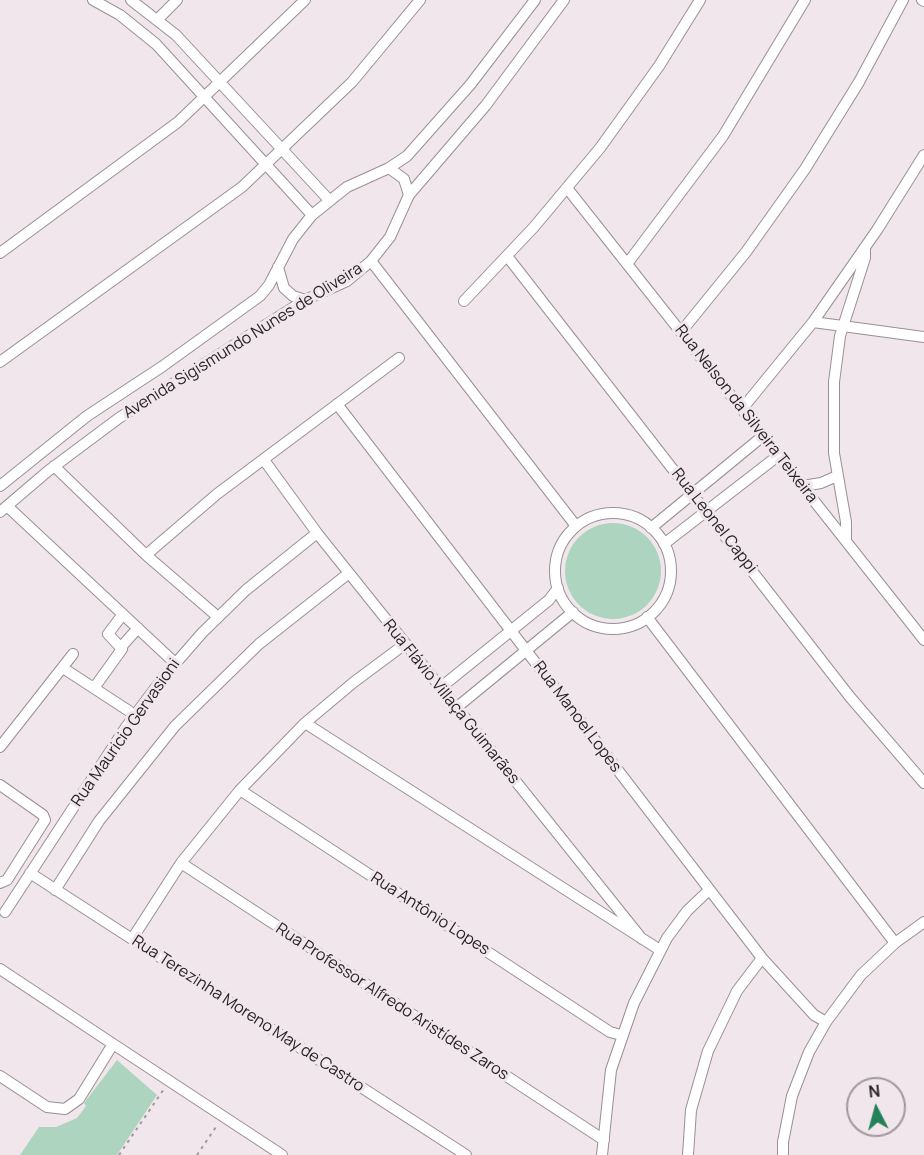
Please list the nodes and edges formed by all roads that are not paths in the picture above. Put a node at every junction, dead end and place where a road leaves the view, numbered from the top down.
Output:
1 (93, 0) edge
2 (131, 0) edge
3 (177, 0) edge
4 (304, 0) edge
5 (420, 0) edge
6 (535, 0) edge
7 (564, 0) edge
8 (700, 0) edge
9 (805, 0) edge
10 (903, 0) edge
11 (157, 20) junction
12 (219, 82) junction
13 (204, 97) junction
14 (282, 149) junction
15 (924, 155) edge
16 (266, 164) junction
17 (389, 168) junction
18 (567, 188) junction
19 (409, 195) junction
20 (329, 200) junction
21 (312, 215) junction
22 (865, 249) junction
23 (0, 253) edge
24 (507, 256) junction
25 (371, 261) junction
26 (627, 264) junction
27 (278, 267) junction
28 (304, 300) junction
29 (464, 301) dead end
30 (813, 322) junction
31 (843, 326) junction
32 (681, 332) junction
33 (924, 337) edge
34 (399, 358) dead end
35 (0, 362) edge
36 (337, 404) junction
37 (742, 409) junction
38 (763, 436) junction
39 (779, 456) junction
40 (264, 460) junction
41 (54, 466) junction
42 (837, 476) junction
43 (1, 483) edge
44 (803, 486) junction
45 (693, 494) junction
46 (3, 509) edge
47 (706, 511) junction
48 (576, 526) junction
49 (651, 528) junction
50 (317, 532) junction
51 (846, 541) junction
52 (664, 543) junction
53 (146, 555) junction
54 (349, 573) junction
55 (558, 588) junction
56 (573, 612) junction
57 (123, 614) junction
58 (218, 617) junction
59 (647, 617) junction
60 (138, 628) junction
61 (511, 631) junction
62 (924, 640) edge
63 (405, 644) junction
64 (122, 646) junction
65 (526, 651) junction
66 (74, 654) dead end
67 (176, 663) junction
68 (63, 668) junction
69 (94, 688) junction
70 (440, 688) junction
71 (456, 708) junction
72 (129, 711) dead end
73 (305, 723) junction
74 (0, 747) edge
75 (924, 783) edge
76 (0, 785) edge
77 (240, 790) junction
78 (181, 863) junction
79 (30, 873) junction
80 (0, 883) edge
81 (55, 890) junction
82 (709, 890) junction
83 (5, 912) dead end
84 (924, 922) edge
85 (132, 939) junction
86 (642, 939) junction
87 (895, 943) junction
88 (660, 950) junction
89 (762, 958) junction
90 (0, 969) edge
91 (826, 1022) junction
92 (621, 1035) junction
93 (113, 1044) junction
94 (0, 1076) edge
95 (604, 1140) junction
96 (282, 1155) edge
97 (466, 1155) edge
98 (602, 1155) edge
99 (688, 1155) edge
100 (783, 1155) edge

1 - 13 street
2 - 11 street
3 - 11 street
4 - 12 street
5 - 14 street
6 - 17 street, Avenida Sigismundo Nunes de Oliveira
7 - 19 street, Avenida Sigismundo Nunes de Oliveira
8 - 18 street
9 - 26 street
10 - 32 street
11 - 12 street
12 - 13 street
12 - 14 street
13 - 16 street
13 - 23 street
14 - 16 street
14 - 20 street
15 - 22 street
16 - 21 street
16 - 35 street
17 - 19 street
17 - 20 street, Avenida Sigismundo Nunes de Oliveira
18 - 24 street
18 - 26 street, Rua Nelson da Silveira Teixeira
19 - 25 street, Avenida Sigismundo Nunes de Oliveira
20 - 21 street, Avenida Sigismundo Nunes de Oliveira
21 - 27 street, Avenida Sigismundo Nunes de Oliveira
22 - 30 street
22 - 31 street
24 - 29 street
24 - 45 street, Rua Leonel Cappi
25 - 28 street, Avenida Sigismundo Nunes de Oliveira
25 - 48 street
26 - 32 street, Rua Nelson da Silveira Teixeira
27 - 28 street
27 - 43 street, Avenida Sigismundo Nunes de Oliveira
28 - 41 street, Avenida Sigismundo Nunes de Oliveira
30 - 31 street
30 - 37 street
31 - 33 street
31 - 42 street
32 - 37 street, Rua Nelson da Silveira Teixeira
34 - 36 street
36 - 40 street
36 - 61 street, Rua Manoel Lopes
37 - 38 street, Rua Nelson da Silveira Teixeira
38 - 39 street, Rua Nelson da Silveira Teixeira
38 - 45 street
39 - 44 street, Rua Nelson da Silveira Teixeira
39 - 47 street
40 - 50 street, Rua Flávio Villaça Guimarães
40 - 53 street
41 - 46 street, Avenida Sigismundo Nunes de Oliveira
41 - 53 street
42 - 44 street
42 - 51 street
44 - 51 street, Rua Nelson da Silveira Teixeira
45 - 47 street, Rua Leonel Cappi
45 - 49 street
46 - 57 street
47 - 52 street
47 - 75 street, Rua Leonel Cappi
48 - 49 street
48 - 55 street
49 - 52 street
50 - 54 street, Rua Flávio Villaça Guimarães
50 - 58 street, Rua Mauricio Gervasioni
51 - 62 street, Rua Nelson da Silveira Teixeira
52 - 59 street
53 - 58 street
54 - 63 street, Rua Flávio Villaça Guimarães
54 - 81 street
55 - 56 street
55 - 61 street
56 - 59 street
56 - 65 street
57 - 60 street
57 - 64 street
58 - 67 street, Rua Mauricio Gervasioni
59 - 87 street
60 - 64 street
60 - 67 street
61 - 65 street, Rua Manoel Lopes
61 - 70 street
63 - 70 street, Rua Flávio Villaça Guimarães
63 - 73 street
64 - 69 street
65 - 71 street
65 - 82 street, Rua Manoel Lopes
66 - 68 street
67 - 79 street, Rua Mauricio Gervasioni
68 - 69 street
68 - 74 street
69 - 72 street
70 - 71 street, Rua Flávio Villaça Guimarães
71 - 86 street, Rua Flávio Villaça Guimarães
73 - 77 street
73 - 86 street
76 - 80 street
77 - 78 street
77 - 92 street, Rua Antônio Lopes
78 - 85 street
78 - 95 street, Rua Professor Alfredo Aristídes Zaros
79 - 81 street, Rua Terezinha Moreno May de Castro
79 - 83 street, Rua Mauricio Gervasioni
81 - 85 street, Rua Terezinha Moreno May de Castro
82 - 88 street
82 - 89 street, Rua Manoel Lopes
84 - 87 street
85 - 97 street, Rua Terezinha Moreno May de Castro
86 - 88 street
87 - 91 street
88 - 92 street
89 - 91 street, Rua Manoel Lopes
89 - 99 street
90 - 93 street
91 - 100 street
92 - 95 street
93 - 94 street
93 - 96 street
95 - 98 street

